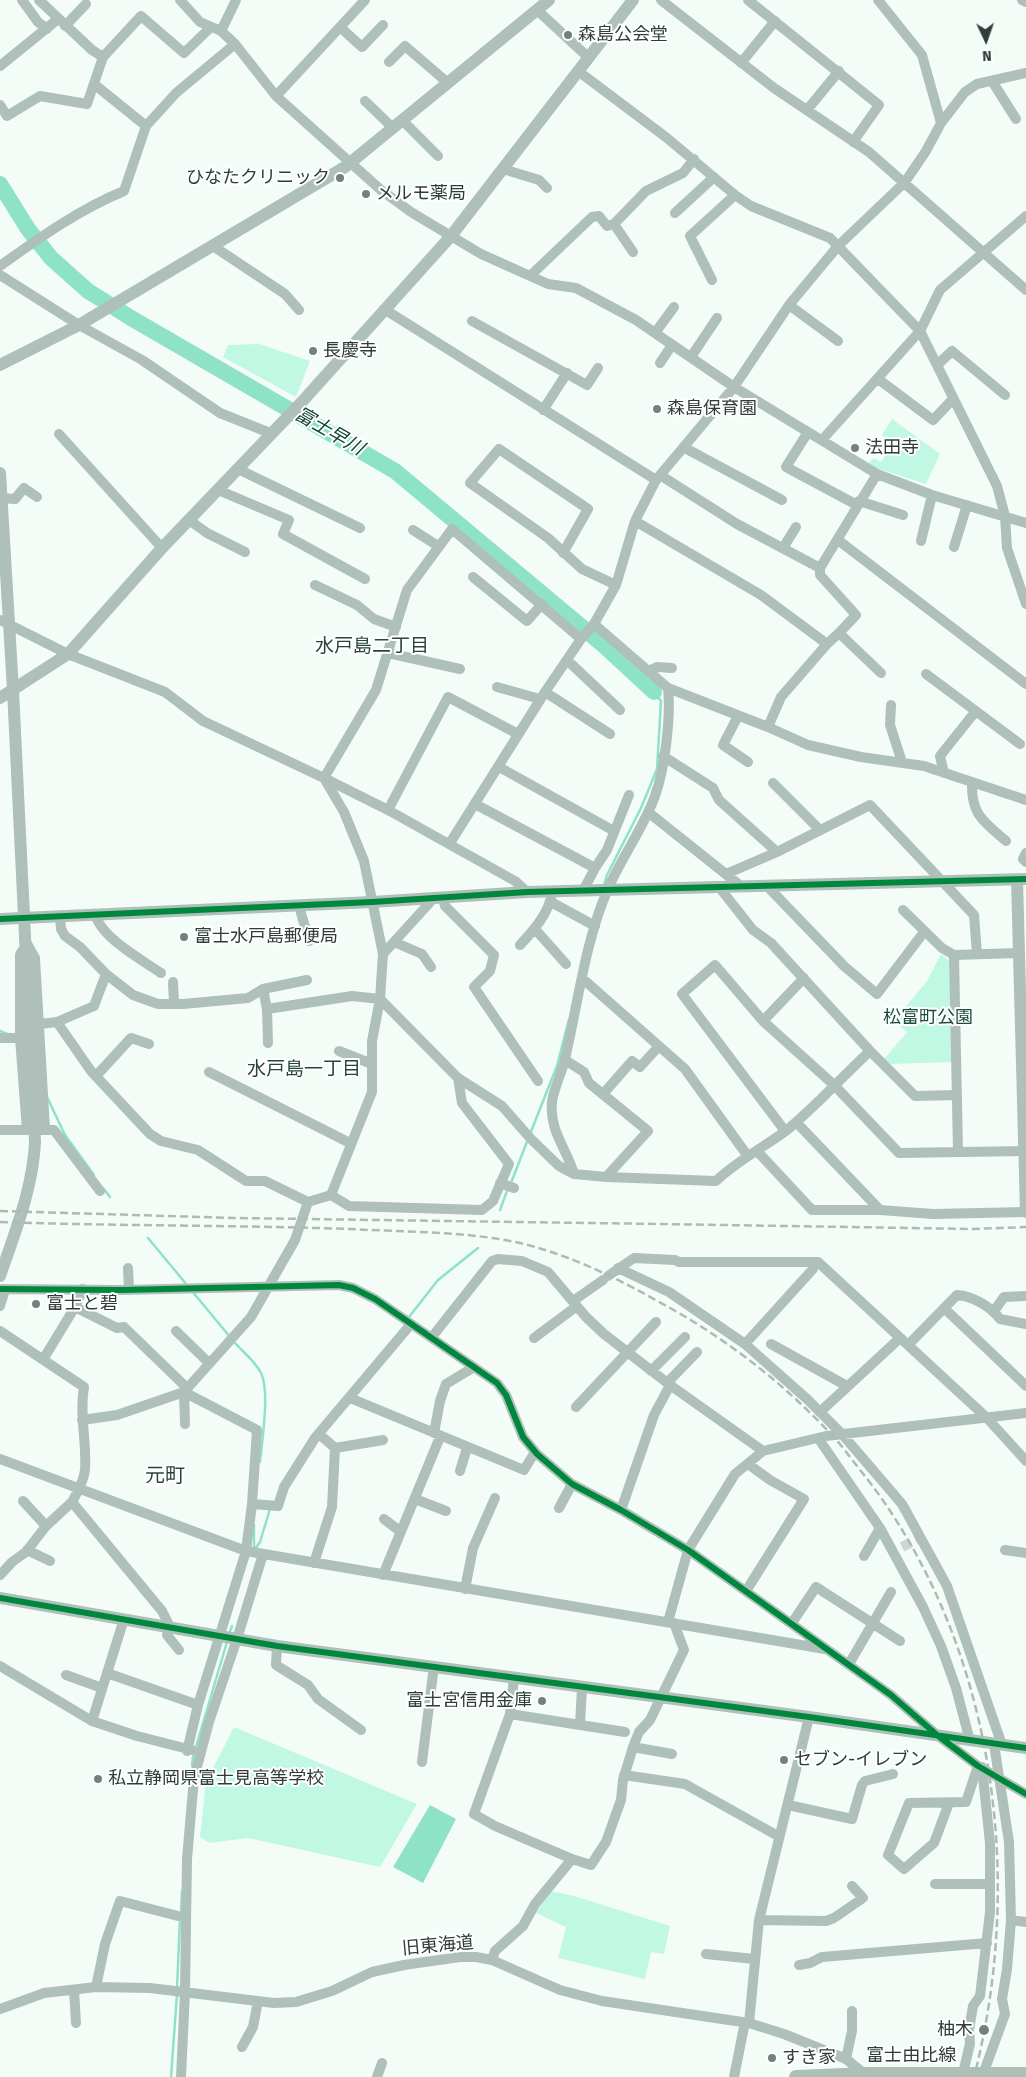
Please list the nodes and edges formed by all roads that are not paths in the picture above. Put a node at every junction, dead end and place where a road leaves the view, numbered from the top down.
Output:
1 (22, 0) edge
2 (39, 0) edge
3 (180, 0) edge
4 (236, 0) edge
5 (365, 0) edge
6 (549, 0) edge
7 (633, 0) edge
8 (661, 0) edge
9 (748, 0) edge
10 (878, 0) edge
11 (1022, 0) edge
12 (1026, 2) edge
13 (86, 4) dead end
14 (537, 10) junction
15 (775, 21) junction
16 (62, 22) junction
17 (383, 25) dead end
18 (210, 27) junction
19 (341, 28) junction
20 (46, 29) junction
21 (221, 31) junction
22 (235, 44) junction
23 (103, 57) junction
24 (589, 58) junction
25 (389, 62) dead end
26 (741, 63) junction
27 (0, 66) edge
28 (578, 71) junction
29 (839, 72) junction
30 (1024, 77) edge
31 (992, 81) junction
32 (448, 83) junction
33 (94, 84) junction
34 (276, 96) junction
35 (365, 101) dead end
36 (0, 105) edge
37 (807, 110) junction
38 (1016, 119) dead end
39 (940, 123) junction
40 (397, 124) junction
41 (146, 126) junction
42 (853, 142) junction
43 (438, 156) dead end
44 (694, 159) junction
45 (351, 162) junction
46 (502, 169) junction
47 (714, 177) junction
48 (905, 182) junction
49 (547, 188) dead end
50 (735, 195) junction
51 (675, 213) dead end
52 (1026, 216) edge
53 (614, 224) junction
54 (451, 236) junction
55 (213, 246) junction
56 (838, 246) junction
57 (633, 252) dead end
58 (984, 254) junction
59 (0, 266) edge
60 (0, 275) edge
61 (531, 276) junction
62 (712, 280) dead end
63 (1026, 290) edge
64 (789, 305) junction
65 (674, 307) dead end
66 (384, 309) junction
67 (299, 310) dead end
68 (717, 318) dead end
69 (472, 321) dead end
70 (80, 325) junction
71 (920, 331) junction
72 (655, 333) junction
73 (838, 341) dead end
74 (672, 345) junction
75 (691, 358) junction
76 (660, 363) dead end
77 (0, 365) edge
78 (937, 365) junction
79 (598, 368) dead end
80 (567, 374) junction
81 (878, 379) junction
82 (734, 387) junction
83 (1006, 395) dead end
84 (954, 399) junction
85 (543, 410) junction
86 (808, 432) junction
87 (59, 434) dead end
88 (270, 434) junction
89 (822, 440) junction
90 (685, 448) junction
91 (238, 469) junction
92 (0, 473) edge
93 (877, 474) junction
94 (658, 478) junction
95 (218, 490) junction
96 (932, 495) junction
97 (37, 497) dead end
98 (2, 498) junction
99 (782, 500) dead end
100 (858, 503) junction
101 (967, 505) junction
102 (903, 515) dead end
103 (1005, 516) junction
104 (1, 519) edge
105 (189, 520) junction
106 (635, 521) junction
107 (1026, 523) edge
108 (796, 527) dead end
109 (360, 528) dead end
110 (413, 530) dead end
111 (838, 540) junction
112 (921, 541) dead end
113 (438, 546) junction
114 (954, 547) dead end
115 (162, 548) junction
116 (783, 548) junction
117 (245, 552) dead end
118 (563, 553) junction
119 (820, 568) junction
120 (473, 577) dead end
121 (365, 579) dead end
122 (616, 585) junction
123 (314, 586) dead end
124 (542, 604) junction
125 (1026, 604) edge
126 (5, 622) edge
127 (594, 624) junction
128 (396, 627) junction
129 (839, 633) junction
130 (581, 638) junction
131 (827, 644) junction
132 (388, 653) junction
133 (68, 654) junction
134 (567, 660) junction
135 (672, 668) dead end
136 (460, 669) dead end
137 (649, 671) junction
138 (881, 672) dead end
139 (926, 674) dead end
140 (1026, 684) edge
141 (497, 687) dead end
142 (668, 688) junction
143 (13, 690) junction
144 (543, 696) junction
145 (0, 698) edge
146 (890, 704) dead end
147 (620, 710) dead end
148 (975, 712) junction
149 (738, 716) junction
150 (768, 727) junction
151 (518, 734) junction
152 (610, 734) dead end
153 (1020, 744) dead end
154 (663, 756) junction
155 (748, 762) dead end
156 (902, 762) junction
157 (499, 767) junction
158 (944, 773) junction
159 (324, 778) junction
160 (773, 783) dead end
161 (972, 783) junction
162 (629, 795) dead end
163 (1026, 800) edge
164 (475, 804) junction
165 (388, 810) junction
166 (648, 812) junction
167 (820, 829) junction
168 (614, 831) junction
169 (1006, 841) dead end
170 (450, 843) junction
171 (777, 852) junction
172 (1026, 853) edge
173 (1026, 862) edge
174 (595, 868) junction
175 (726, 874) junction
176 (1022, 879) edge
177 (942, 882) junction
178 (767, 886) junction
179 (719, 887) junction
180 (742, 887) junction
181 (598, 891) junction
182 (527, 892) junction
183 (552, 897) junction
184 (438, 898) junction
185 (372, 902) junction
186 (298, 906) junction
187 (903, 910) dead end
188 (96, 916) junction
189 (60, 917) junction
190 (0, 919) edge
191 (25, 919) junction
192 (591, 924) junction
193 (535, 929) junction
194 (924, 932) junction
195 (26, 941) junction
196 (309, 941) dead end
197 (394, 942) junction
198 (520, 945) dead end
199 (1018, 953) junction
200 (383, 954) junction
201 (977, 954) junction
202 (954, 955) junction
203 (566, 964) dead end
204 (431, 967) dead end
205 (161, 973) dead end
206 (106, 974) junction
207 (804, 978) junction
208 (583, 979) junction
209 (307, 980) dead end
210 (173, 982) dead end
211 (263, 989) junction
212 (1022, 994) edge
213 (380, 999) junction
214 (174, 1004) junction
215 (267, 1009) junction
216 (763, 1021) junction
217 (56, 1022) junction
218 (40, 1024) junction
219 (0, 1038) edge
220 (20, 1038) junction
221 (268, 1043) dead end
222 (148, 1044) dead end
223 (659, 1046) junction
224 (339, 1051) dead end
225 (870, 1051) junction
226 (565, 1060) junction
227 (372, 1064) junction
228 (209, 1072) dead end
229 (96, 1076) junction
230 (458, 1078) junction
231 (538, 1081) dead end
232 (834, 1085) junction
233 (603, 1094) junction
234 (957, 1095) junction
235 (796, 1122) junction
236 (45, 1129) junction
237 (0, 1130) edge
238 (27, 1130) junction
239 (785, 1131) junction
240 (350, 1143) junction
241 (958, 1151) junction
242 (1025, 1151) edge
243 (752, 1153) junction
244 (574, 1174) junction
245 (606, 1177) junction
246 (100, 1191) dead end
247 (331, 1195) junction
248 (308, 1202) junction
249 (880, 1210) junction
250 (1026, 1212) edge
251 (128, 1268) dead end
252 (618, 1268) junction
253 (813, 1269) dead end
254 (0, 1276) edge
255 (268, 1287) junction
256 (3, 1289) edge
257 (83, 1289) junction
258 (129, 1290) junction
259 (1026, 1296) edge
260 (575, 1304) junction
261 (0, 1306) edge
262 (75, 1307) junction
263 (944, 1308) junction
264 (994, 1310) junction
265 (408, 1322) junction
266 (656, 1322) dead end
267 (1026, 1324) edge
268 (0, 1331) edge
269 (176, 1331) dead end
270 (432, 1337) junction
271 (685, 1337) dead end
272 (534, 1338) dead end
273 (904, 1342) junction
274 (745, 1344) junction
275 (771, 1344) dead end
276 (628, 1352) junction
277 (697, 1352) dead end
278 (44, 1358) junction
279 (209, 1363) junction
280 (474, 1367) junction
281 (651, 1370) junction
282 (668, 1384) junction
283 (847, 1386) junction
284 (1026, 1386) edge
285 (186, 1390) junction
286 (350, 1398) junction
287 (576, 1407) dead end
288 (820, 1412) junction
289 (1026, 1413) edge
290 (987, 1418) junction
291 (82, 1420) junction
292 (185, 1424) dead end
293 (319, 1434) junction
294 (842, 1434) junction
295 (437, 1435) junction
296 (818, 1438) junction
297 (383, 1440) dead end
298 (335, 1448) junction
299 (467, 1448) junction
300 (763, 1450) junction
301 (535, 1452) junction
302 (0, 1459) edge
303 (1026, 1461) edge
304 (748, 1464) junction
305 (460, 1471) dead end
306 (572, 1484) junction
307 (79, 1490) junction
308 (494, 1498) dead end
309 (414, 1499) junction
310 (23, 1501) dead end
311 (72, 1502) junction
312 (252, 1504) junction
313 (559, 1508) dead end
314 (621, 1510) junction
315 (446, 1512) dead end
316 (384, 1519) dead end
317 (46, 1526) junction
318 (880, 1528) junction
319 (401, 1532) junction
320 (28, 1550) junction
321 (688, 1550) junction
322 (1005, 1550) dead end
323 (247, 1551) junction
324 (1026, 1553) edge
325 (263, 1554) junction
326 (864, 1556) dead end
327 (50, 1561) dead end
328 (314, 1563) junction
329 (0, 1575) edge
330 (383, 1575) junction
331 (465, 1589) junction
332 (746, 1591) junction
333 (890, 1592) dead end
334 (0, 1598) edge
335 (124, 1619) junction
336 (671, 1623) junction
337 (792, 1623) junction
338 (871, 1623) junction
339 (170, 1627) junction
340 (220, 1635) junction
341 (237, 1639) junction
342 (900, 1641) dead end
343 (277, 1646) junction
344 (826, 1649) junction
345 (179, 1650) dead end
346 (848, 1664) junction
347 (0, 1666) edge
348 (434, 1666) junction
349 (107, 1673) junction
350 (66, 1675) dead end
351 (514, 1678) junction
352 (102, 1688) junction
353 (582, 1688) junction
354 (661, 1698) junction
355 (198, 1705) junction
356 (510, 1714) junction
357 (808, 1717) junction
358 (92, 1721) junction
359 (580, 1725) junction
360 (361, 1730) dead end
361 (625, 1732) dead end
362 (937, 1735) junction
363 (970, 1741) junction
364 (998, 1745) junction
365 (633, 1746) junction
366 (1026, 1748) edge
367 (193, 1751) junction
368 (672, 1754) dead end
369 (422, 1762) dead end
370 (980, 1767) junction
371 (893, 1774) dead end
372 (624, 1775) junction
373 (999, 1779) junction
374 (1026, 1794) edge
375 (949, 1803) junction
376 (788, 1805) junction
377 (778, 1836) junction
378 (572, 1859) junction
379 (935, 1884) dead end
380 (990, 1884) junction
381 (852, 1886) dead end
382 (178, 1916) dead end
383 (759, 1920) junction
384 (1011, 1920) junction
385 (1026, 1922) edge
386 (987, 1943) junction
387 (706, 1954) dead end
388 (492, 1960) junction
389 (754, 1960) junction
390 (800, 1965) dead end
391 (96, 1987) junction
392 (74, 1990) junction
393 (180, 1991) junction
394 (258, 2001) junction
395 (0, 2009) edge
396 (852, 2011) dead end
397 (76, 2023) dead end
398 (747, 2023) junction
399 (242, 2048) dead end
400 (846, 2059) junction
401 (382, 2063) dead end
402 (1026, 2074) edge
403 (867, 2076) edge
404 (962, 2076) edge
405 (983, 2076) edge
406 (180, 2077) edge
407 (378, 2077) edge
408 (734, 2077) edge
409 (796, 2077) edge

1 - 20 street
2 - 16 street
3 - 18 street
4 - 21 street
5 - 19 street
6 - 14 street
7 - 24 street
8 - 26 street
9 - 15 street
10 - 39 street
11 - 12 street
13 - 16 street
14 - 24 street
14 - 32 street
15 - 26 street
15 - 29 street
16 - 20 street
16 - 23 street
17 - 19 street
18 - 21 street
18 - 23 street
19 - 34 street
20 - 27 street
21 - 22 street
22 - 34 street
22 - 41 street
23 - 33 street
24 - 28 street
25 - 32 street
26 - 37 street
28 - 44 street
28 - 46 street
29 - 37 street
29 - 42 street
30 - 31 street
31 - 38 street
31 - 39 street
32 - 40 street
33 - 36 street
33 - 41 street
34 - 45 street
35 - 40 street
37 - 42 street
39 - 48 street
40 - 43 street
40 - 45 street
41 - 59 street
42 - 48 street
44 - 47 street
44 - 53 street
45 - 54 street
45 - 55 street
46 - 49 street
46 - 54 street
47 - 50 street
47 - 51 street
48 - 56 street
48 - 58 street
50 - 56 street
50 - 62 street
52 - 58 street
53 - 57 street
53 - 61 street
54 - 61 street
54 - 66 street
55 - 67 street
55 - 70 street
56 - 64 street
56 - 71 street
58 - 63 street
58 - 71 street
60 - 70 street
61 - 72 street
64 - 73 street
64 - 82 street
65 - 72 street
66 - 85 street
66 - 88 street
68 - 75 street
69 - 80 street
70 - 77 street
70 - 88 street
71 - 78 street
71 - 81 street
72 - 74 street
74 - 75 street
74 - 76 street
75 - 82 street
78 - 83 street
78 - 84 street
79 - 80 street
80 - 85 street
81 - 84 street
81 - 89 street
82 - 86 street
82 - 90 street
84 - 103 street
85 - 94 street
86 - 89 street
86 - 100 street
87 - 115 street
88 - 91 street
89 - 93 street
90 - 94 street
90 - 99 street
91 - 95 street
91 - 109 street
92 - 98 street
93 - 96 street
93 - 100 street
94 - 106 street
94 - 116 street
95 - 105 street
95 - 121 street
96 - 101 street
96 - 112 street
97 - 98 street
98 - 104 street
100 - 102 street
100 - 111 street
101 - 103 street
101 - 114 street
103 - 107 street
103 - 125 street
104 - 126 street
105 - 115 street
105 - 117 street
106 - 122 street
106 - 131 street
108 - 116 street
110 - 113 street
111 - 119 street
111 - 140 street
113 - 124 street
113 - 128 street
115 - 133 street
116 - 119 street
118 - 118 street
118 - 122 street
119 - 129 street
120 - 124 street
122 - 127 street
123 - 128 street
124 - 130 street
126 - 133 street
126 - 143 street
127 - 130 street
127 - 137 street
128 - 132 street
129 - 131 street
129 - 138 street
130 - 134 street
131 - 150 street
132 - 136 street
132 - 159 street
133 - 143 street
133 - 159 street
134 - 144 street
134 - 147 street
135 - 137 street
137 - 142 street
139 - 148 street
141 - 144 street
142 - 149 street
142 - 154 street
143 - 145 street
143 - 191 street
144 - 151 street
144 - 152 street
146 - 156 street
148 - 153 street
148 - 158 street
149 - 150 street
149 - 155 street
150 - 156 street
151 - 157 street
151 - 165 street
154 - 166 street
154 - 171 street
156 - 158 street
157 - 164 street
157 - 168 street
158 - 161 street
159 - 165 street
159 - 185 street
160 - 167 street
161 - 163 street
161 - 169 street
162 - 168 street
164 - 170 street
164 - 174 street
165 - 170 street
166 - 175 street
166 - 181 street
167 - 171 street
167 - 177 street
168 - 174 street
170 - 182 street
171 - 175 street
172 - 173 street
174 - 181 street
175 - 180 street
176 - 177 street
176 - 199 street
177 - 178 street
177 - 201 street
178 - 180 street
178 - 194 street
179 - 180 street
179 - 181 street
179 - 207 street
181 - 183 street
181 - 192 street
182 - 183 street
182 - 184 street
183 - 192 street
183 - 193 street
184 - 185 street
184 - 197 street
184 - 231 street
185 - 186 street
185 - 200 street
186 - 188 street
186 - 196 street
187 - 194 street
188 - 189 street
188 - 205 street
189 - 191 street
189 - 206 street
190 - 191 street
191 - 195 street
192 - 208 street
193 - 198 street
193 - 203 street
194 - 202 street
195 - 218 street
195 - 220 street
195 - 254 street
197 - 200 street
197 - 204 street
199 - 201 street
199 - 212 street
200 - 213 street
201 - 202 street
202 - 234 street
206 - 214 street
206 - 217 street
207 - 216 street
207 - 225 street
208 - 223 street
208 - 226 street
209 - 211 street
210 - 214 street
211 - 214 street
211 - 215 street
212 - 242 street
213 - 215 street
213 - 227 street
213 - 230 street
215 - 221 street
216 - 232 street
216 - 239 street
217 - 218 street
217 - 229 street
218 - 236 street
219 - 220 street
220 - 238 street
222 - 229 street
223 - 233 street
223 - 243 street
224 - 227 street
225 - 232 street
225 - 234 street
226 - 233 street
226 - 244 street
227 - 240 street
228 - 240 street
229 - 248 street
230 - 244 street
230 - 247 street
232 - 235 street
232 - 241 street
233 - 245 street
234 - 241 street
235 - 239 street
235 - 249 street
236 - 238 street
236 - 246 street
237 - 238 street
239 - 243 street
240 - 247 street
241 - 242 street
242 - 250 street
243 - 245 street
243 - 249 street
244 - 245 street
247 - 248 street
248 - 255 street
249 - 250 street
251 - 258 street
252 - 260 street
252 - 273 street
252 - 274 street
253 - 274 street
255 - 258 street
255 - 265 street
255 - 279 street
256 - 257 street
256 - 261 street
257 - 258 street
257 - 262 street
259 - 264 street
260 - 270 street
260 - 272 street
260 - 276 street
262 - 278 street
262 - 285 street
263 - 264 street
263 - 273 street
263 - 284 street
264 - 267 street
265 - 270 street
265 - 286 street
266 - 276 street
268 - 278 street
269 - 279 street
270 - 280 street
271 - 281 street
273 - 283 street
273 - 290 street
274 - 288 street
275 - 283 street
276 - 281 street
276 - 287 street
277 - 282 street
278 - 291 street
279 - 285 street
280 - 295 street
280 - 301 street
281 - 282 street
282 - 300 street
282 - 314 street
283 - 288 street
285 - 291 street
285 - 292 street
285 - 312 street
286 - 293 street
286 - 295 street
288 - 294 street
289 - 290 street
290 - 294 street
290 - 303 street
291 - 307 street
293 - 298 street
293 - 312 street
294 - 296 street
294 - 364 street
295 - 299 street
295 - 309 street
296 - 300 street
296 - 318 street
297 - 298 street
298 - 328 street
299 - 301 street
299 - 305 street
300 - 304 street
301 - 306 street
302 - 307 street
304 - 321 street
304 - 332 street
306 - 313 street
306 - 314 street
307 - 311 street
307 - 323 street
308 - 331 street
309 - 315 street
309 - 319 street
310 - 317 street
311 - 317 street
311 - 339 street
312 - 323 street
314 - 321 street
316 - 319 street
317 - 320 street
318 - 326 street
318 - 363 street
319 - 330 street
320 - 327 street
320 - 329 street
321 - 332 street
321 - 336 street
322 - 324 street
323 - 325 street
323 - 340 street
325 - 328 street
325 - 341 street
328 - 330 street
330 - 331 street
331 - 336 street
332 - 337 street
333 - 338 street
334 - 335 street
335 - 339 street
335 - 349 street
336 - 344 street
336 - 354 street
337 - 338 street
337 - 344 street
338 - 342 street
338 - 346 street
339 - 340 street
339 - 345 street
340 - 341 street
340 - 355 street
341 - 343 street
341 - 367 street
343 - 348 street
343 - 360 street
344 - 346 street
346 - 362 street
347 - 358 street
348 - 351 street
348 - 369 street
349 - 352 street
349 - 355 street
350 - 352 street
351 - 353 street
351 - 356 street
352 - 358 street
353 - 354 street
353 - 359 street
354 - 357 street
354 - 365 street
355 - 367 street
356 - 359 street
356 - 378 street
357 - 362 street
357 - 376 street
358 - 367 street
359 - 361 street
362 - 363 street
362 - 370 street
363 - 364 street
364 - 366 street
364 - 373 street
365 - 368 street
365 - 372 street
367 - 393 street
370 - 373 street
370 - 375 street
370 - 380 street
371 - 376 street
372 - 377 street
372 - 378 street
373 - 374 street
373 - 384 street
375 - 375 street
376 - 377 street
377 - 383 street
378 - 388 street
379 - 380 street
380 - 386 street
381 - 383 street
382 - 391 street
383 - 389 street
384 - 385 street
384 - 405 street
386 - 390 street
386 - 404 street
387 - 389 street
388 - 394 street, 旧東海道
388 - 398 street, 旧東海道
389 - 398 street
391 - 392 street, 旧東海道
391 - 393 street, 旧東海道
392 - 395 street, 旧東海道
392 - 397 street
393 - 394 street, 旧東海道
393 - 406 street
394 - 399 street
396 - 400 street
398 - 400 street, 旧東海道
398 - 408 street
400 - 403 street, 旧東海道
401 - 407 street
402 - 405 main road, 富士由比線
403 - 404 main road, 富士由比線
403 - 409 main road, 富士由比線
404 - 405 main road, 富士由比線

